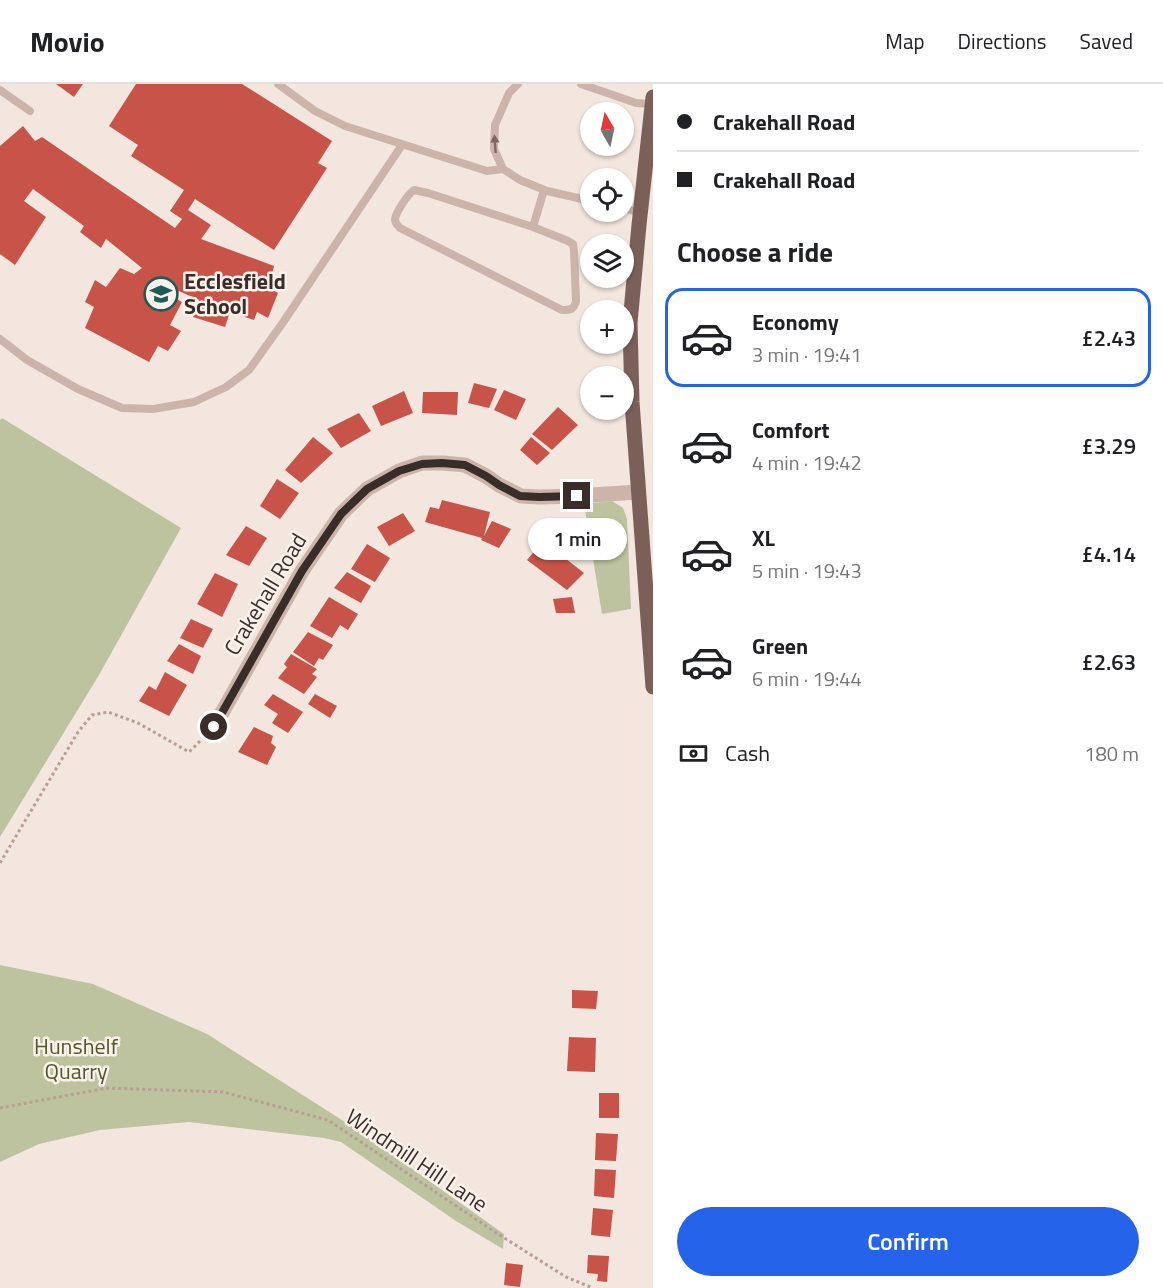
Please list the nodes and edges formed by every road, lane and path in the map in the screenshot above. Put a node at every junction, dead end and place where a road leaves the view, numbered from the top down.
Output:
1 (278, 84) edge
2 (518, 84) edge
3 (581, 84) edge
4 (0, 90) edge
5 (652, 100) edge
6 (30, 111) dead end
7 (402, 145) junction
8 (503, 169) junction
9 (544, 190) junction
10 (580, 198) edge
11 (634, 211) edge
12 (640, 213) junction
13 (533, 227) junction
14 (0, 339) edge
15 (638, 492) junction
16 (653, 687) edge
17 (214, 727) joint
18 (0, 863) edge
19 (0, 1108) edge
20 (593, 1288) edge

1 - 7 lane
8 -> 2 lane
3 - 5 lane
4 - 6 lane
5 - 12 main road
7 - 8 lane
7 - 14 lane
8 - 9 lane
9 - 10 lane
9 - 13 lane
11 - 12 lane
12 - 15 main road
13 - 13 lane
15 - 16 main road
15 - 17 street, Crakehall Road
17 - 18 path
19 - 20 path, Windmill Hill Lane

